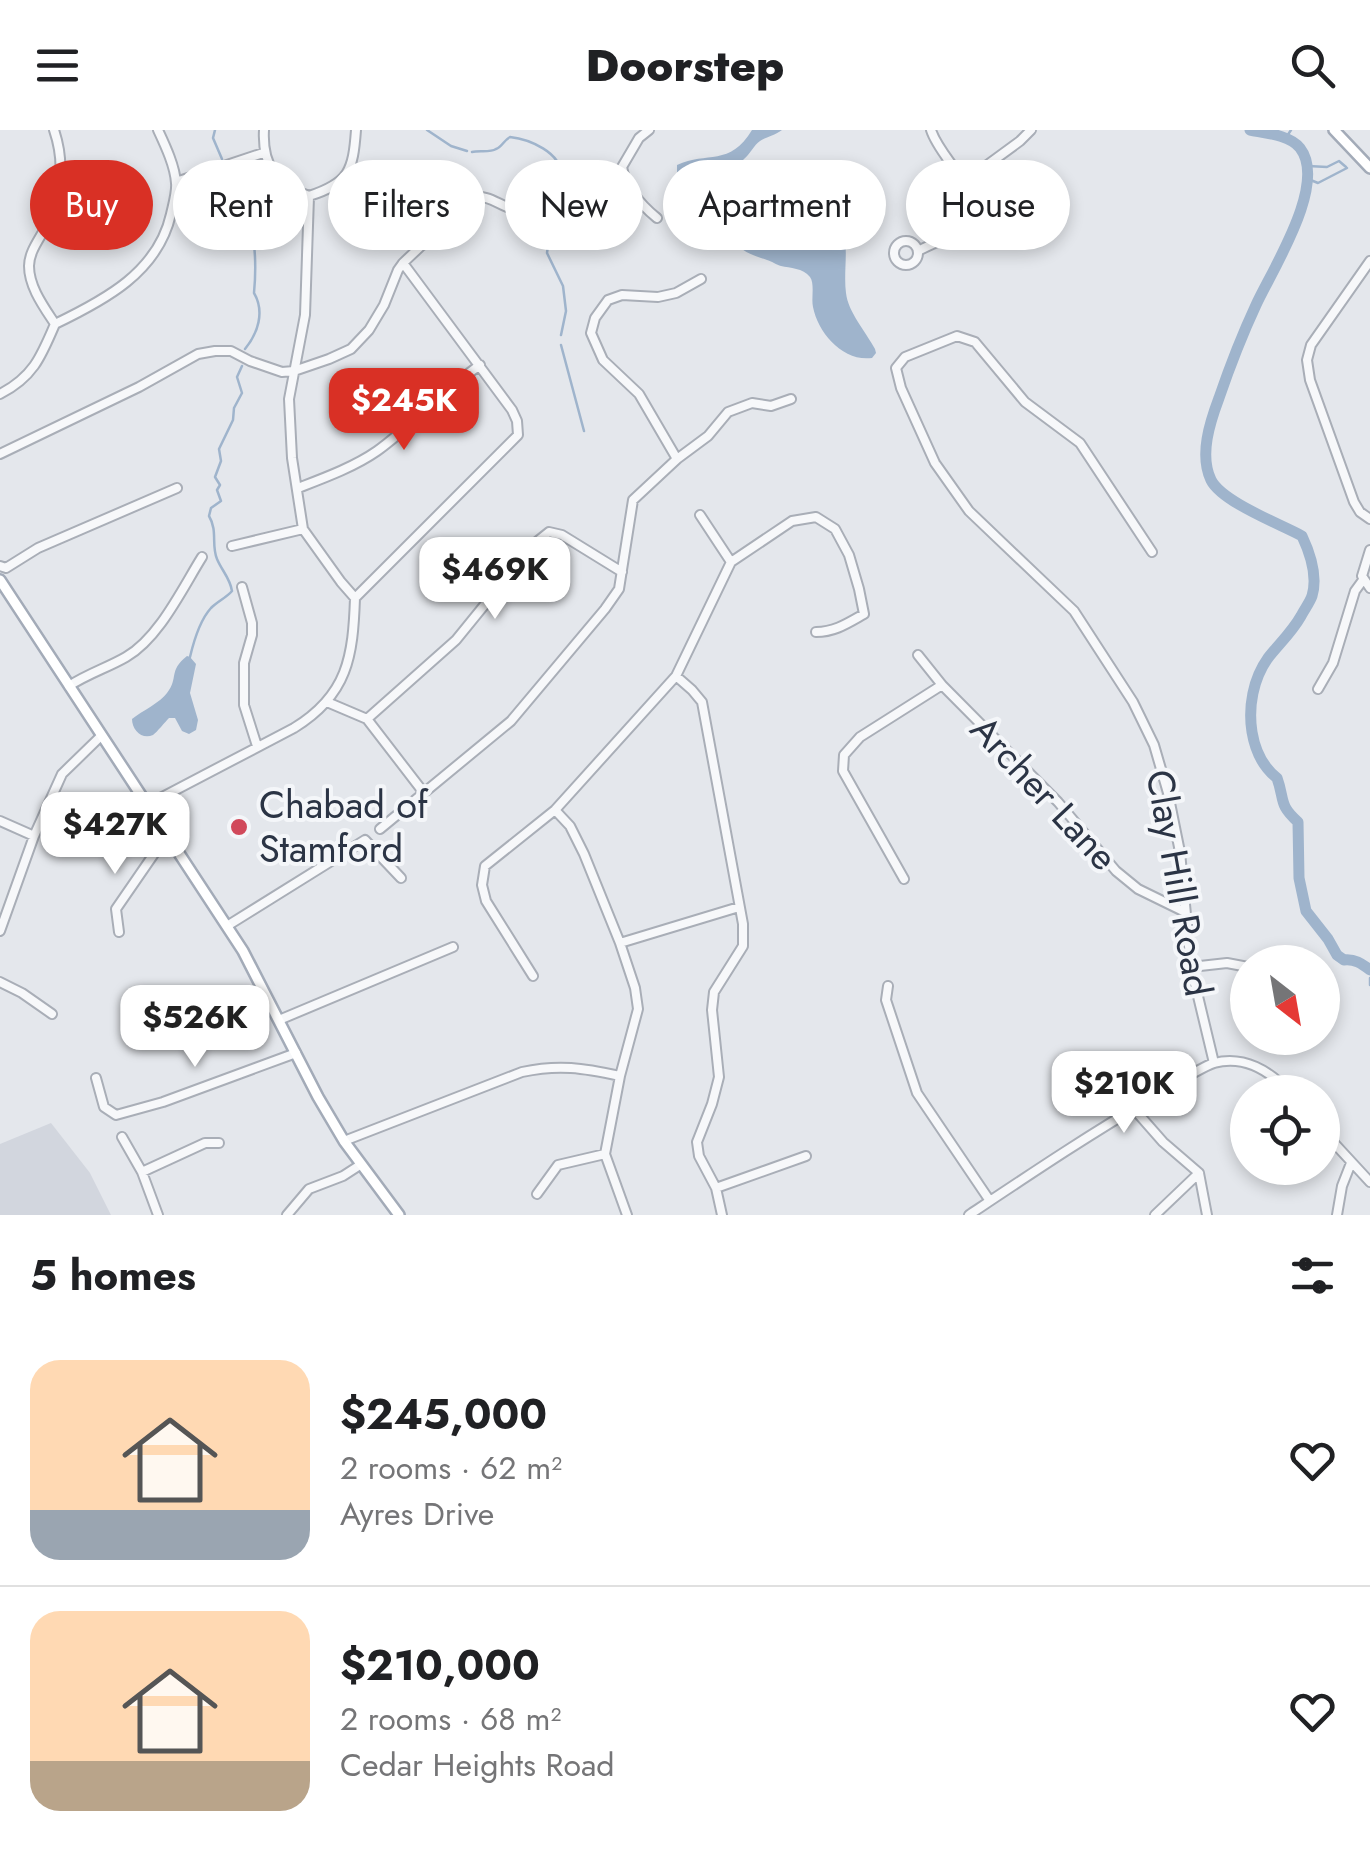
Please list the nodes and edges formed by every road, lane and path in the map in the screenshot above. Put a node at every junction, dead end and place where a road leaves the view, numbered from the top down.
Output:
1 (54, 130) edge
2 (158, 130) edge
3 (264, 130) edge
4 (356, 130) edge
5 (631, 130) edge
6 (649, 130) edge
7 (931, 130) edge
8 (1031, 130) edge
9 (1334, 130) edge
10 (639, 138) junction
11 (262, 153) junction
12 (241, 160) edge
13 (948, 160) edge
14 (994, 160) edge
15 (1370, 168) edge
16 (173, 173) edge
17 (309, 196) junction
18 (173, 199) edge
19 (505, 206) edge
20 (657, 218) dead end
21 (1370, 261) edge
22 (403, 263) junction
23 (701, 278) dead end
24 (55, 324) junction
25 (480, 365) junction
26 (294, 371) junction
27 (0, 394) edge
28 (791, 400) dead end
29 (0, 454) edge
30 (677, 458) junction
31 (177, 488) dead end
32 (298, 488) junction
33 (700, 515) dead end
34 (1370, 519) edge
35 (303, 530) junction
36 (232, 546) dead end
37 (1370, 550) edge
38 (1152, 552) dead end
39 (202, 556) dead end
40 (731, 562) junction
41 (0, 566) edge
42 (622, 572) junction
43 (0, 580) edge
44 (1367, 584) edge
45 (242, 587) dead end
46 (355, 598) junction
47 (816, 632) dead end
48 (918, 654) dead end
49 (676, 676) junction
50 (942, 685) junction
51 (69, 686) junction
52 (1318, 689) dead end
53 (327, 702) junction
54 (367, 719) junction
55 (101, 736) junction
56 (257, 746) junction
57 (424, 793) junction
58 (147, 805) junction
59 (556, 810) junction
60 (0, 820) edge
61 (380, 829) dead end
62 (166, 835) junction
63 (34, 836) junction
64 (402, 878) dead end
65 (904, 879) dead end
66 (739, 907) junction
67 (1185, 912) junction
68 (227, 926) junction
69 (0, 931) edge
70 (119, 932) dead end
71 (620, 943) junction
72 (453, 947) dead end
73 (1230, 964) edge
74 (1191, 967) junction
75 (533, 976) dead end
76 (0, 982) edge
77 (888, 986) dead end
78 (52, 1014) dead end
79 (279, 1020) junction
80 (296, 1053) junction
81 (1214, 1063) junction
82 (1272, 1075) edge
83 (620, 1076) junction
84 (96, 1078) dead end
85 (1134, 1108) junction
86 (122, 1137) dead end
87 (344, 1141) junction
88 (219, 1143) dead end
89 (1340, 1150) edge
90 (605, 1154) junction
91 (806, 1156) dead end
92 (1352, 1164) junction
93 (360, 1165) junction
94 (142, 1172) junction
95 (1199, 1173) junction
96 (1370, 1182) edge
97 (716, 1188) junction
98 (537, 1194) dead end
99 (990, 1201) junction
100 (158, 1215) edge
101 (287, 1215) edge
102 (399, 1215) edge
103 (627, 1215) edge
104 (722, 1215) edge
105 (969, 1215) edge
106 (1155, 1215) edge
107 (1207, 1215) edge
108 (1337, 1215) edge

1 - 24 street
2 - 16 street
3 - 11 street
4 - 17 street
5 - 10 street
6 - 10 street
7 - 13 street
8 - 14 street
9 - 15 main road
10 - 20 street
11 - 12 street
11 - 17 street
17 - 26 street
18 - 24 street
19 - 22 street
21 - 34 street
22 - 25 street
22 - 26 street
23 - 30 street
24 - 27 street
25 - 32 street
25 - 46 street
26 - 29 street
26 - 32 street
28 - 30 street
30 - 42 street
31 - 41 street
32 - 35 street
33 - 40 street
35 - 36 street
35 - 46 street
37 - 44 street
38 - 67 street, Clay Hill Road
39 - 51 street
40 - 47 street
40 - 49 street
42 - 54 street
42 - 57 street
43 - 51 main road
44 - 52 street
45 - 56 street
46 - 53 street
48 - 50 street, Archer Lane
49 - 59 street
49 - 66 street
50 - 65 street
50 - 67 street, Archer Lane
51 - 55 main road
53 - 54 street
53 - 56 street
54 - 57 street
55 - 58 main road
55 - 63 street
56 - 58 street
57 - 61 street
58 - 62 main road
59 - 71 street
59 - 75 street
60 - 63 street
62 - 68 main road
62 - 70 street
63 - 69 street
64 - 68 street
66 - 71 street
66 - 97 street
67 - 74 street, Clay Hill Road
68 - 79 main road
71 - 83 street
72 - 79 street
73 - 74 street
74 - 81 street, Clay Hill Road
76 - 78 street
77 - 99 street
79 - 80 main road
80 - 84 street
80 - 87 main road
81 - 82 street
81 - 85 street
83 - 87 street
83 - 90 street
85 - 95 street
85 - 99 street
86 - 94 street
87 - 93 main road
88 - 94 street
89 - 92 street
90 - 98 street
90 - 103 street
91 - 97 street
92 - 96 street
92 - 108 street
93 - 101 street
93 - 102 main road
94 - 100 street
95 - 106 street
95 - 107 street
97 - 104 street
99 - 105 street

